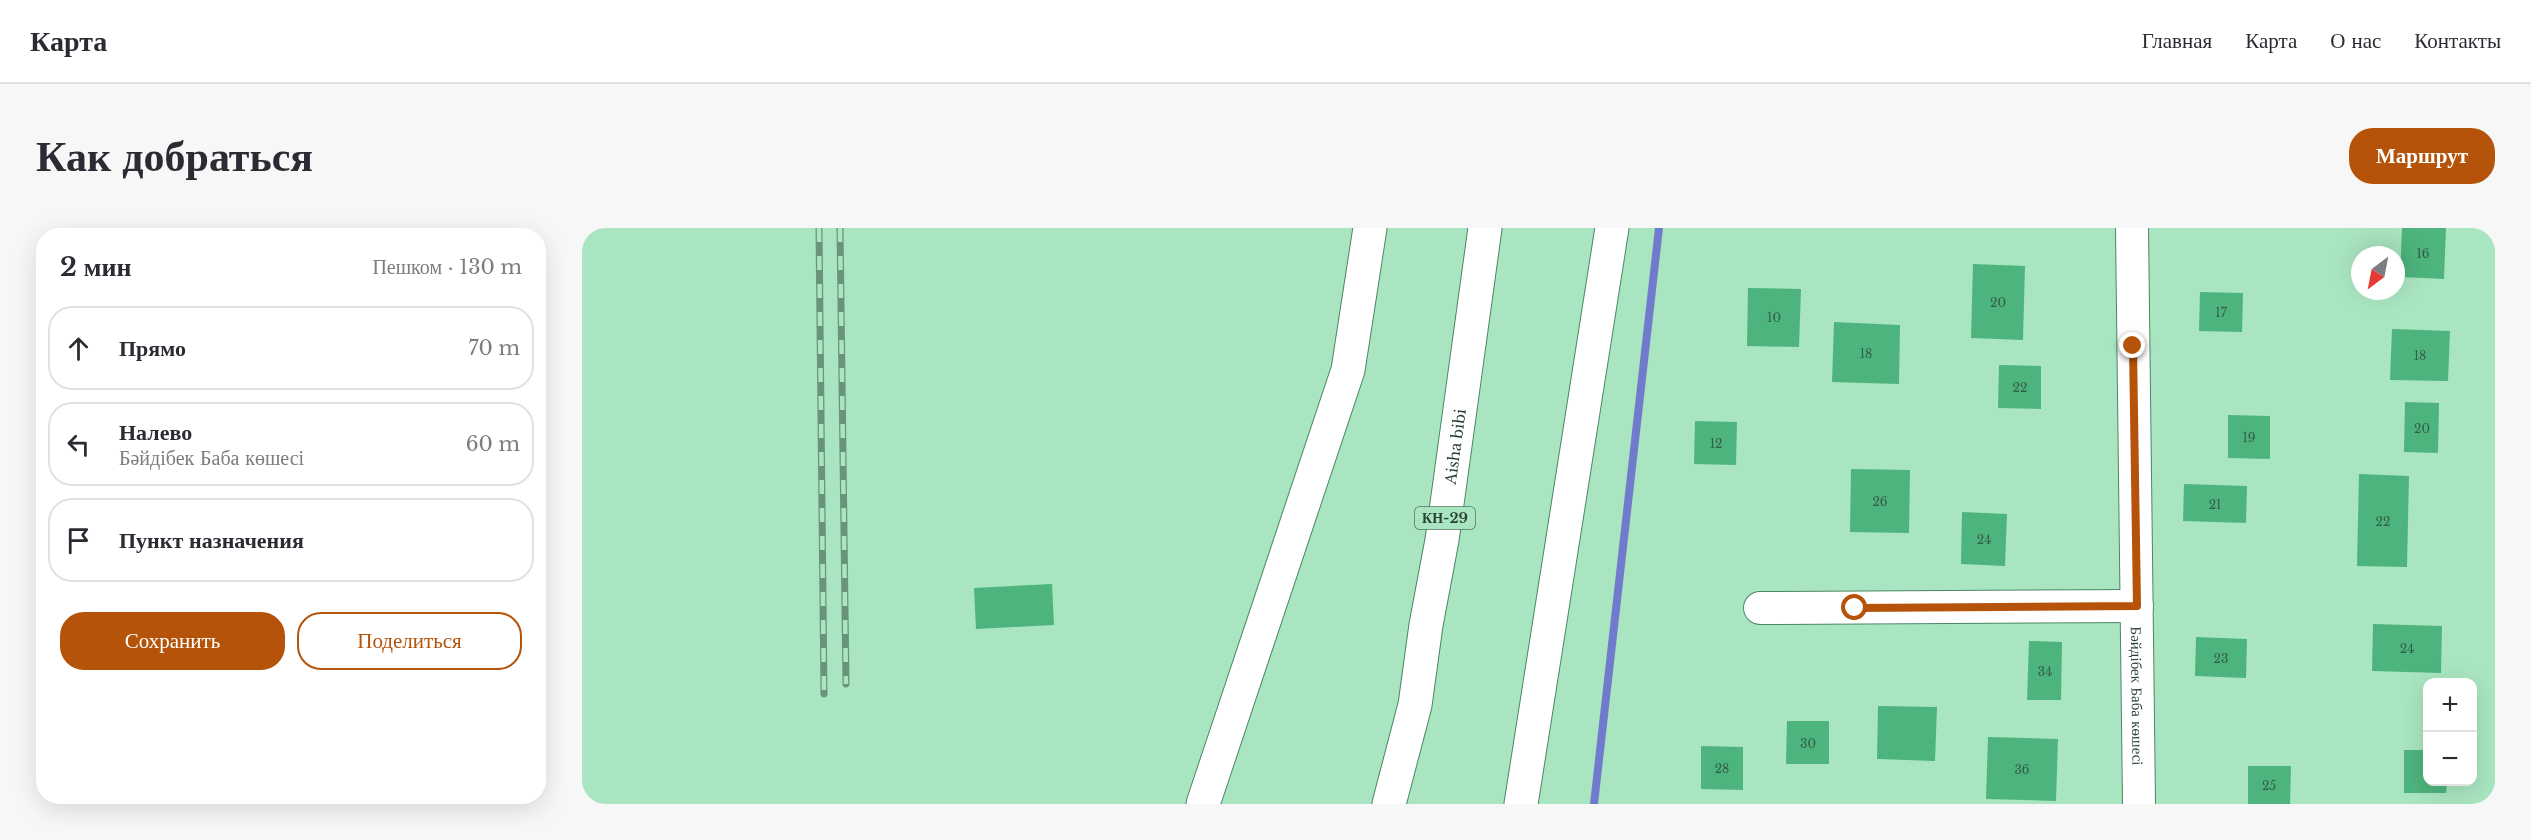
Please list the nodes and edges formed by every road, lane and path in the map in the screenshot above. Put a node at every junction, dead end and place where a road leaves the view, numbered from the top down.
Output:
1 (1370, 228) edge
2 (1485, 228) edge
3 (1612, 228) edge
4 (2132, 228) edge
5 (2137, 606) junction
6 (1760, 608) dead end
7 (1221, 752) junction
8 (1203, 804) edge
9 (1216, 804) edge
10 (1389, 804) edge
11 (1521, 804) edge
12 (2139, 804) edge

1 - 7 main road
2 - 10 main road, Aisha bibi / КН-29
3 - 11 main road
4 - 5 street, Бәйдібек Баба көшесі
5 - 6 street
5 - 12 street, Бәйдібек Баба көшесі
7 - 8 main road
7 - 9 main road

